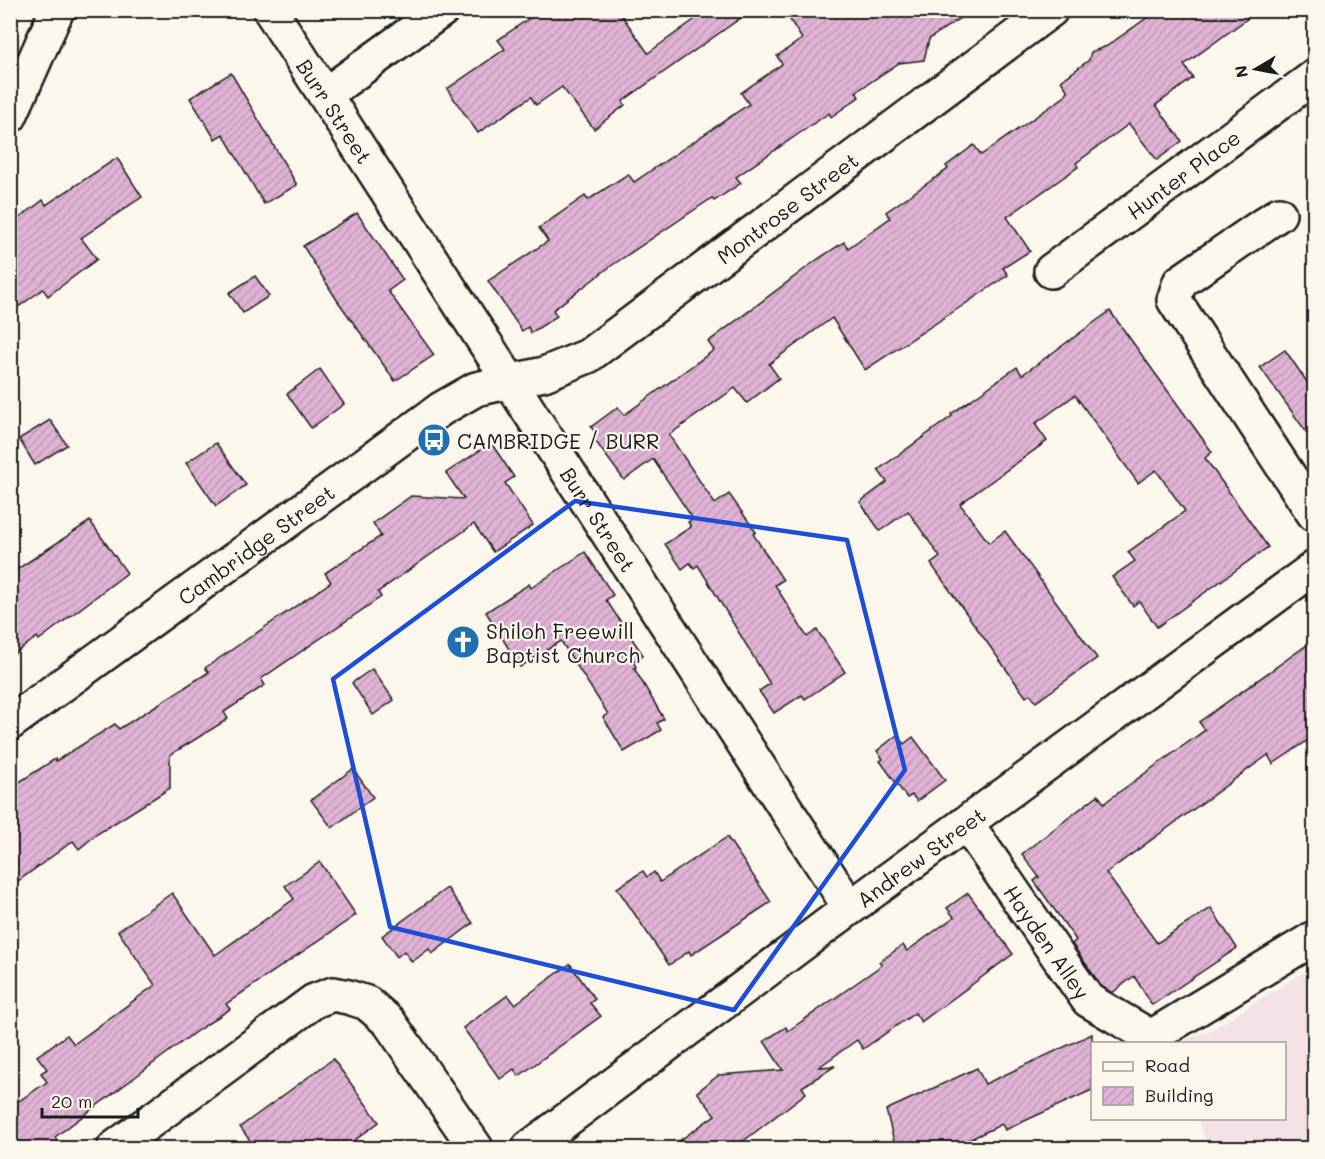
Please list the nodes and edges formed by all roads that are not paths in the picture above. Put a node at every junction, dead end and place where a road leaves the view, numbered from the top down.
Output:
1 (57, 10) edge
2 (270, 10) edge
3 (442, 10) edge
4 (1051, 10) edge
5 (1314, 76) edge
6 (326, 94) junction
7 (10, 116) edge
8 (1279, 214) dead end
9 (1051, 271) dead end
10 (510, 381) junction
11 (1314, 514) edge
12 (1314, 568) edge
13 (10, 723) edge
14 (966, 823) junction
15 (850, 908) junction
16 (1314, 938) edge
17 (114, 1149) edge
18 (476, 1149) edge
19 (529, 1149) edge

1 - 7 street
2 - 6 street, Burr Street
3 - 6 street
4 - 10 street, Montrose Street
5 - 9 street, Hunter Place
6 - 10 street, Burr Street
8 - 11 street
10 - 13 street, Cambridge Street
10 - 15 street, Burr Street
12 - 14 street, Andrew Street
14 - 15 street, Andrew Street
14 - 16 street, Hayden Alley
15 - 19 street, Andrew Street
17 - 18 street

